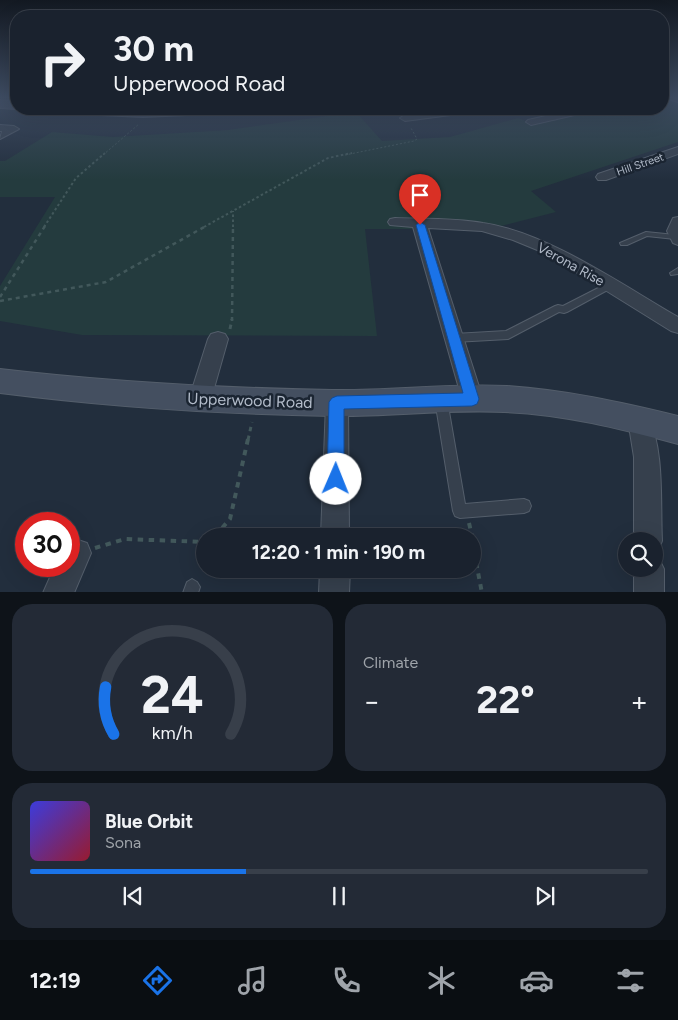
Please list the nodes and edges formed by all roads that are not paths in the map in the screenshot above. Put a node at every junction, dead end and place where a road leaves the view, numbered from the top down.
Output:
1 (0, 128) edge
2 (0, 136) edge
3 (678, 150) edge
4 (602, 177) dead end
5 (678, 221) edge
6 (395, 222) dead end
7 (420, 225) junction
8 (677, 238) edge
9 (624, 244) dead end
10 (610, 285) junction
11 (678, 326) edge
12 (454, 338) junction
13 (218, 339) road end
14 (0, 381) edge
15 (200, 398) junction
16 (472, 399) junction
17 (440, 400) junction
18 (337, 402) junction
19 (640, 420) junction
20 (678, 430) edge
21 (524, 506) dead end
22 (335, 528) edge
23 (648, 532) edge
24 (64, 577) edge
25 (649, 577) edge
26 (335, 578) edge
27 (58, 592) edge
28 (334, 592) edge
29 (649, 592) edge

1 - 2 street
3 - 4 street, Hill Street
5 - 8 street
6 - 7 street, Verona Rise
7 - 10 street, Verona Rise
7 - 12 street
8 - 9 lane
10 - 11 street, Verona Rise
10 - 12 lane
12 - 16 street
13 - 15 street
14 - 15 street, Upperwood Road
15 - 18 street, Upperwood Road
16 - 17 street, Upperwood Road
16 - 19 street, Upperwood Road
17 - 18 street, Upperwood Road
17 - 21 lane
18 - 22 street
19 - 20 street, Upperwood Road
19 - 23 street
24 - 27 street
25 - 29 street
26 - 28 street

